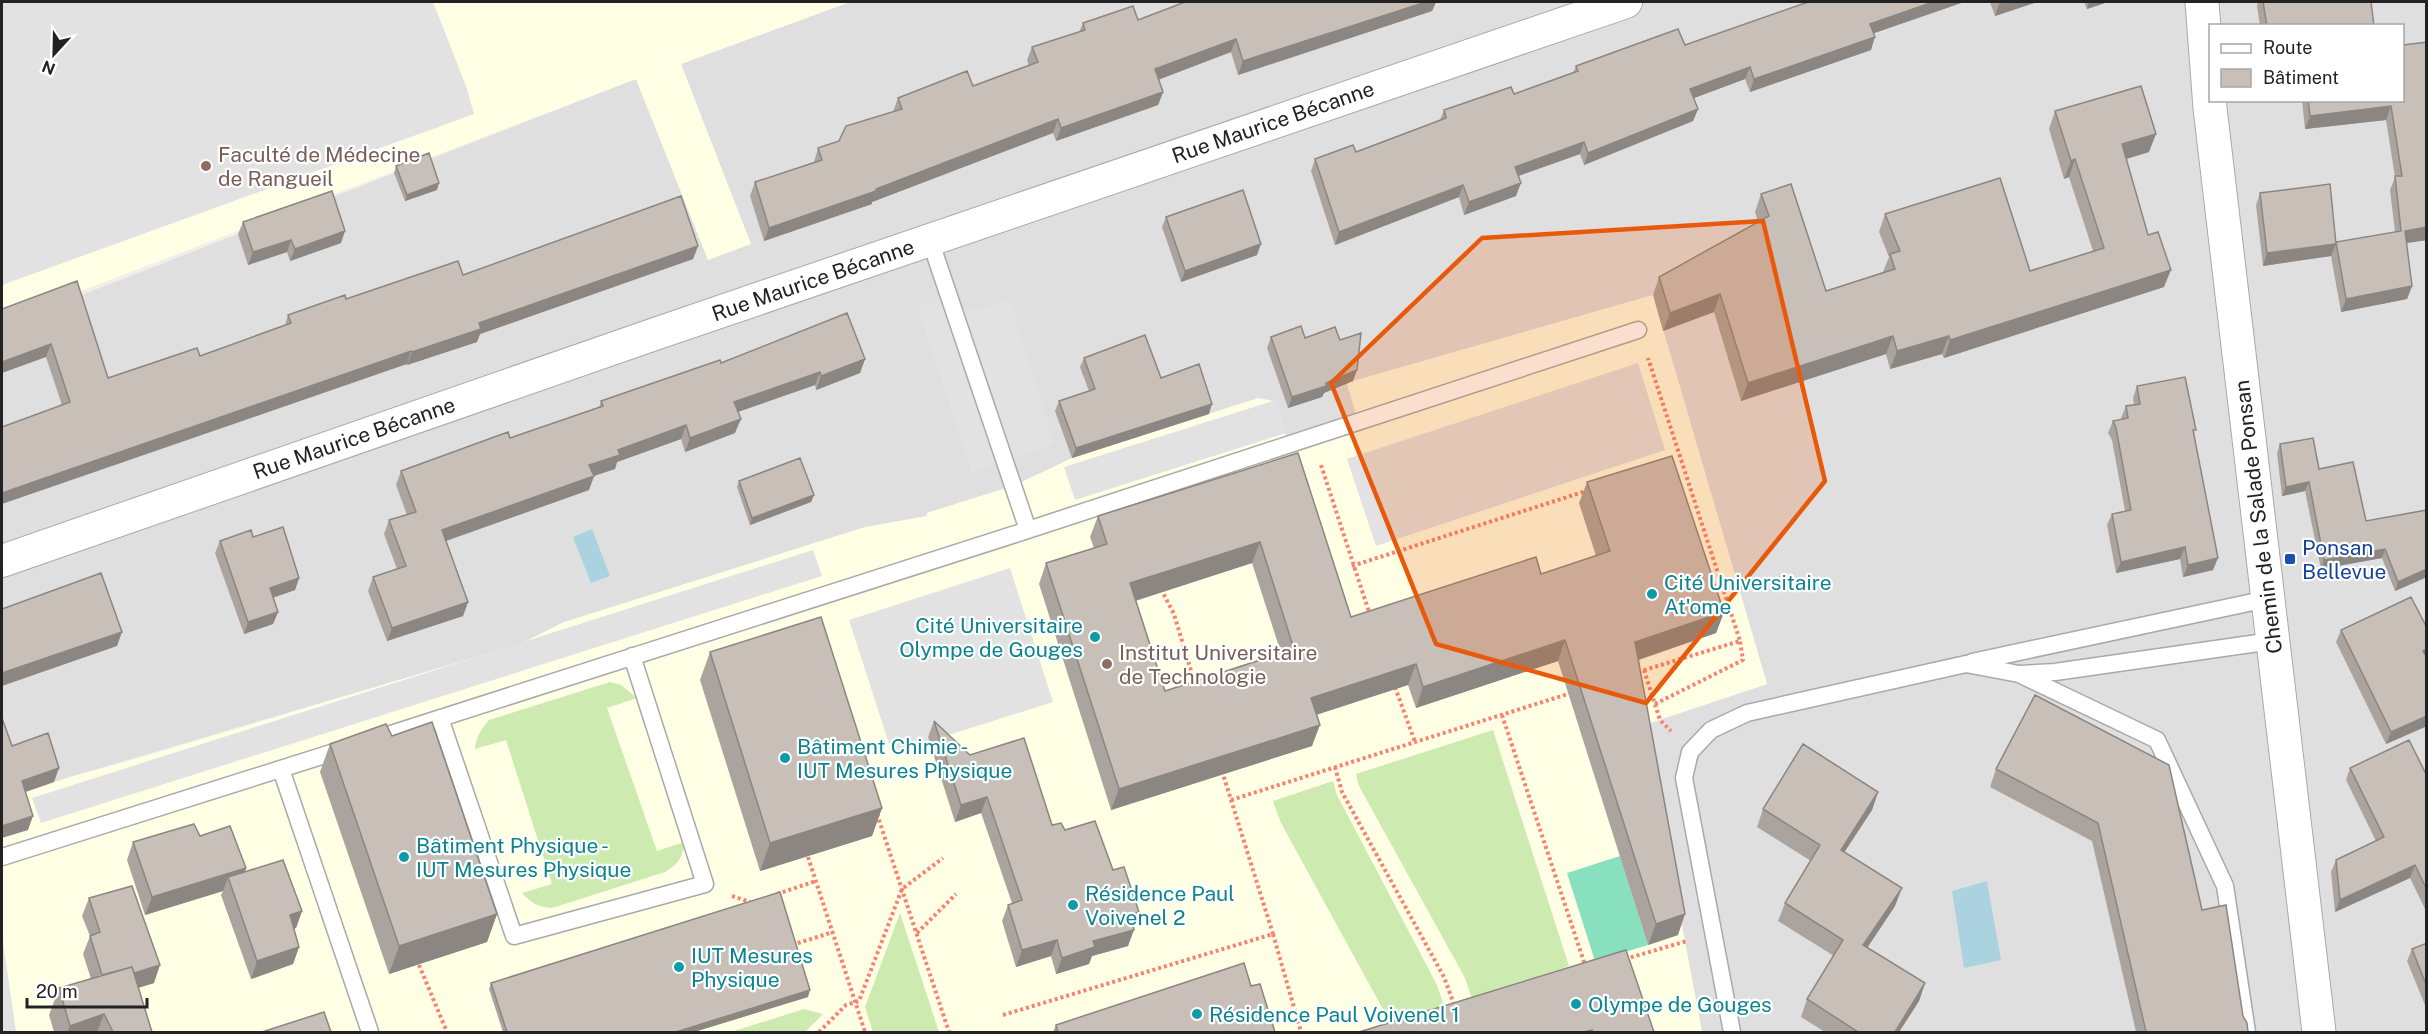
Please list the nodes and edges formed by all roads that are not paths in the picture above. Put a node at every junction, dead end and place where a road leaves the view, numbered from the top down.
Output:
1 (1626, 2) edge
2 (2202, 2) edge
3 (2209, 95) edge
4 (2210, 102) edge
5 (930, 240) junction
6 (1638, 330) road end
7 (1028, 530) junction
8 (2, 561) edge
9 (2267, 599) junction
10 (2272, 641) junction
11 (632, 656) junction
12 (1966, 664) junction
13 (2019, 674) junction
14 (440, 718) junction
15 (281, 769) junction
16 (2, 857) edge
17 (370, 1032) edge
18 (1732, 1032) edge
19 (2247, 1032) edge
20 (2319, 1032) edge

1 - 5 street, Rue Maurice Bécanne
2 - 3 street, Chemin de la Salade Ponsan
4 - 9 street, Chemin de la Salade Ponsan
5 - 7 lane
5 - 8 street, Rue Maurice Bécanne
6 - 7 lane
7 - 11 lane
9 - 10 street, Chemin de la Salade Ponsan
9 - 12 lane
10 - 13 lane
10 - 20 street, Chemin de la Salade Ponsan
11 - 14 lane
11 - 14 lane
12 - 13 lane
12 - 18 lane
13 - 19 lane
14 - 15 lane
15 - 16 lane
15 - 17 lane

